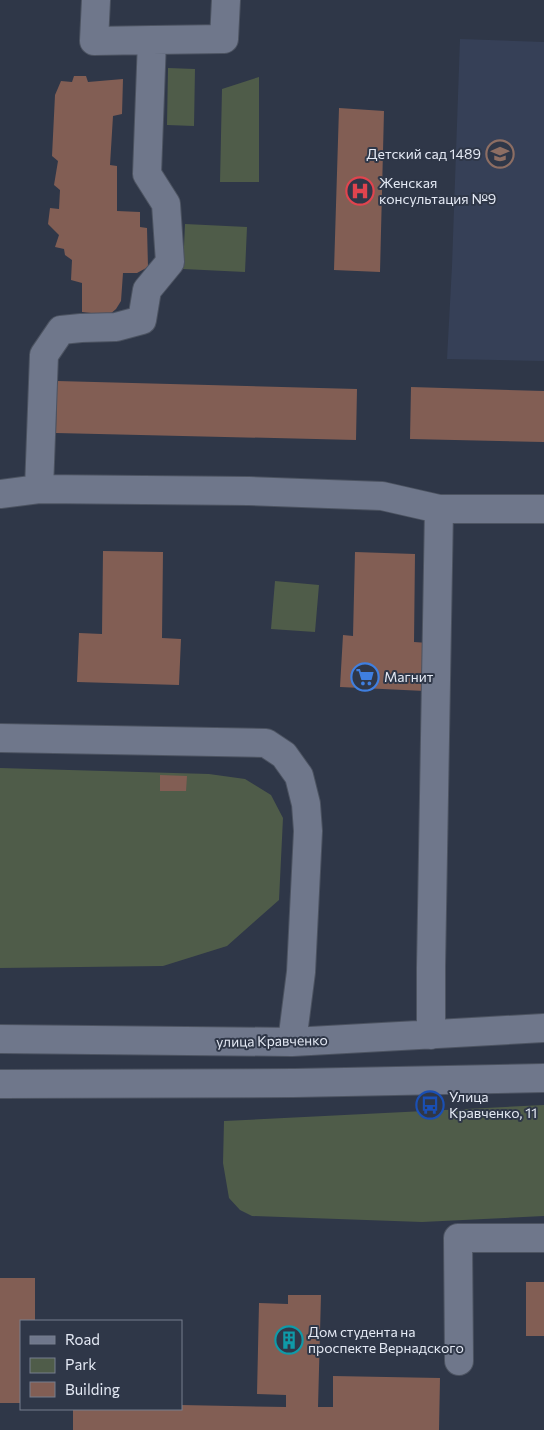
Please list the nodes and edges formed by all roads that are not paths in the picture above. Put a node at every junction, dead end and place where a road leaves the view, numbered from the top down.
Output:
1 (96, 0) edge
2 (226, 0) edge
3 (152, 40) junction
4 (39, 489) junction
5 (0, 494) edge
6 (544, 509) edge
7 (439, 510) junction
8 (0, 738) edge
9 (544, 1028) edge
10 (431, 1035) junction
11 (0, 1039) edge
12 (213, 1041) junction
13 (292, 1042) junction
14 (544, 1078) edge
15 (0, 1084) edge
16 (210, 1084) junction
17 (544, 1238) edge
18 (459, 1360) dead end

1 - 3 street
2 - 3 street
3 - 4 street
4 - 5 street
4 - 7 street
6 - 7 street
7 - 10 street
8 - 13 street
9 - 10 street, улица Кравченко
10 - 13 street, улица Кравченко
11 - 12 street, улица Кравченко
12 - 13 street, улица Кравченко
12 - 16 street
14 - 16 street
15 - 16 street
17 - 18 street

